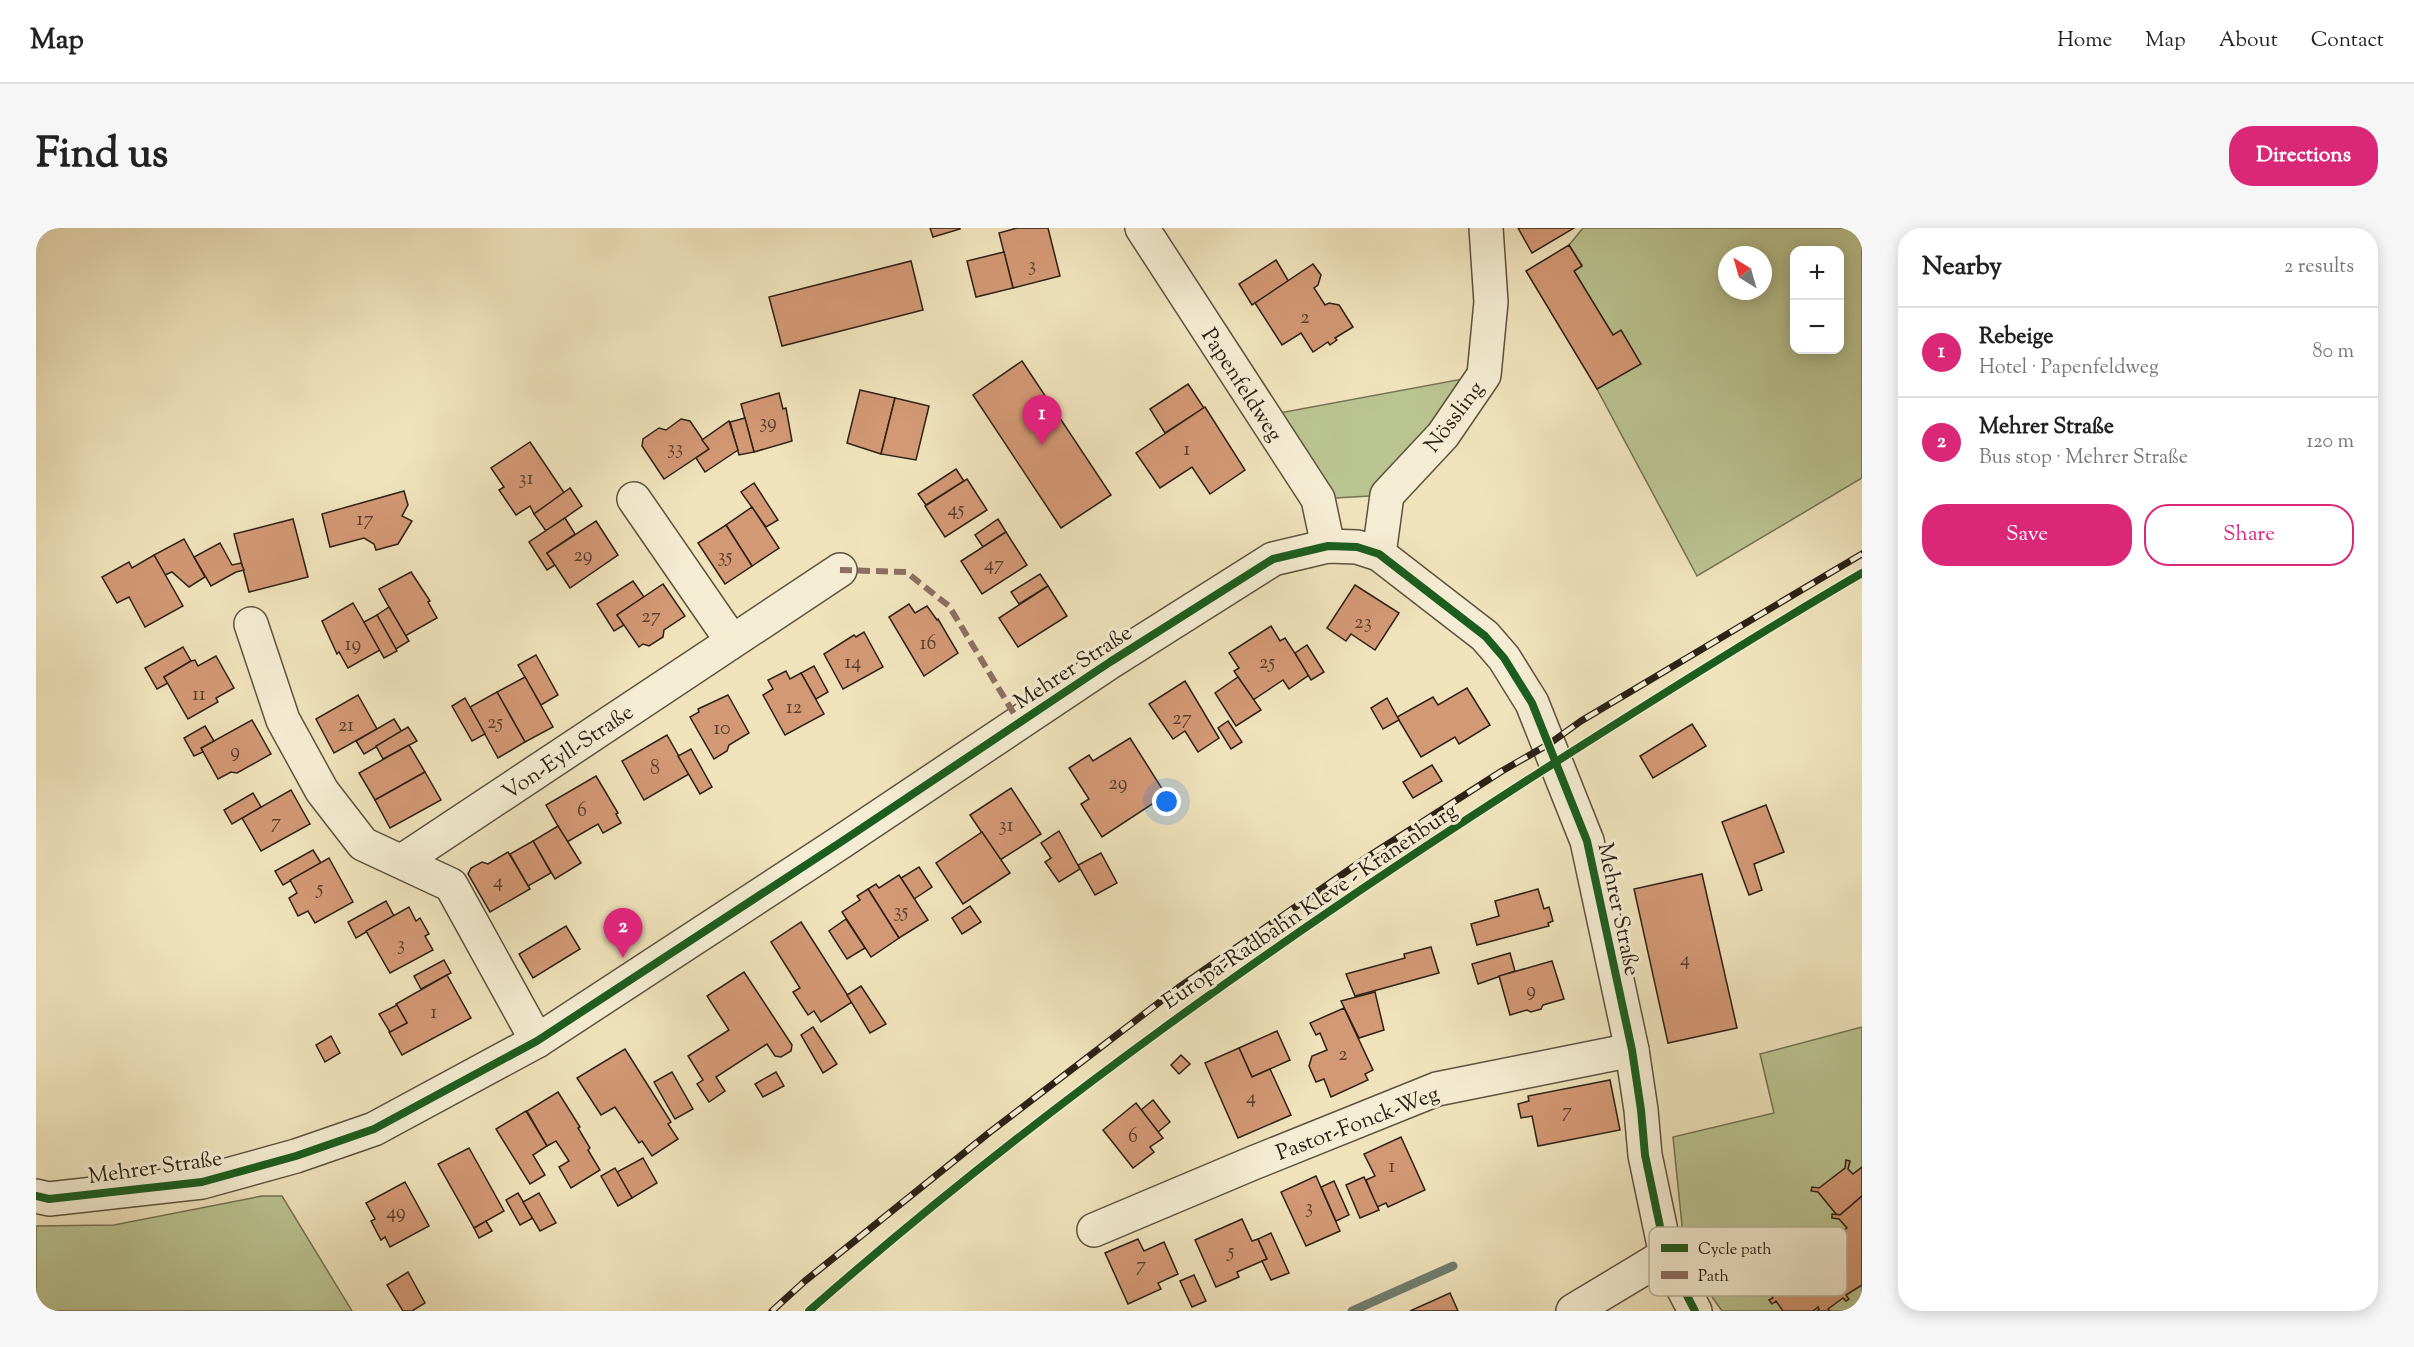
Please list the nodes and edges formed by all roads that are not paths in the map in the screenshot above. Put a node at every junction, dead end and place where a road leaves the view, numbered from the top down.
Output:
1 (1142, 228) edge
2 (1486, 228) edge
3 (634, 499) dead end
4 (1328, 546) junction
5 (1379, 554) junction
6 (840, 570) dead end
7 (251, 624) dead end
8 (732, 642) junction
9 (402, 861) junction
10 (537, 1041) junction
11 (1632, 1050) junction
12 (36, 1196) edge
13 (1660, 1227) edge
14 (1094, 1230) dead end
15 (1649, 1265) edge
16 (1687, 1296) edge
17 (1573, 1311) edge
18 (1695, 1311) edge

1 - 4 street, Papenfeldweg
2 - 5 street, Nössling
3 - 8 street
4 - 5 street, Mehrer Straße
4 - 10 street, Mehrer Straße
5 - 11 street, Mehrer Straße
6 - 8 street, Von-Eyll-Straße
7 - 9 street
8 - 9 street, Von-Eyll-Straße
9 - 10 street
10 - 12 street, Mehrer Straße
11 - 13 street, Mehrer Straße
11 - 14 street, Pastor-Fonck-Weg
15 - 17 street
16 - 18 street, Mehrer Straße

